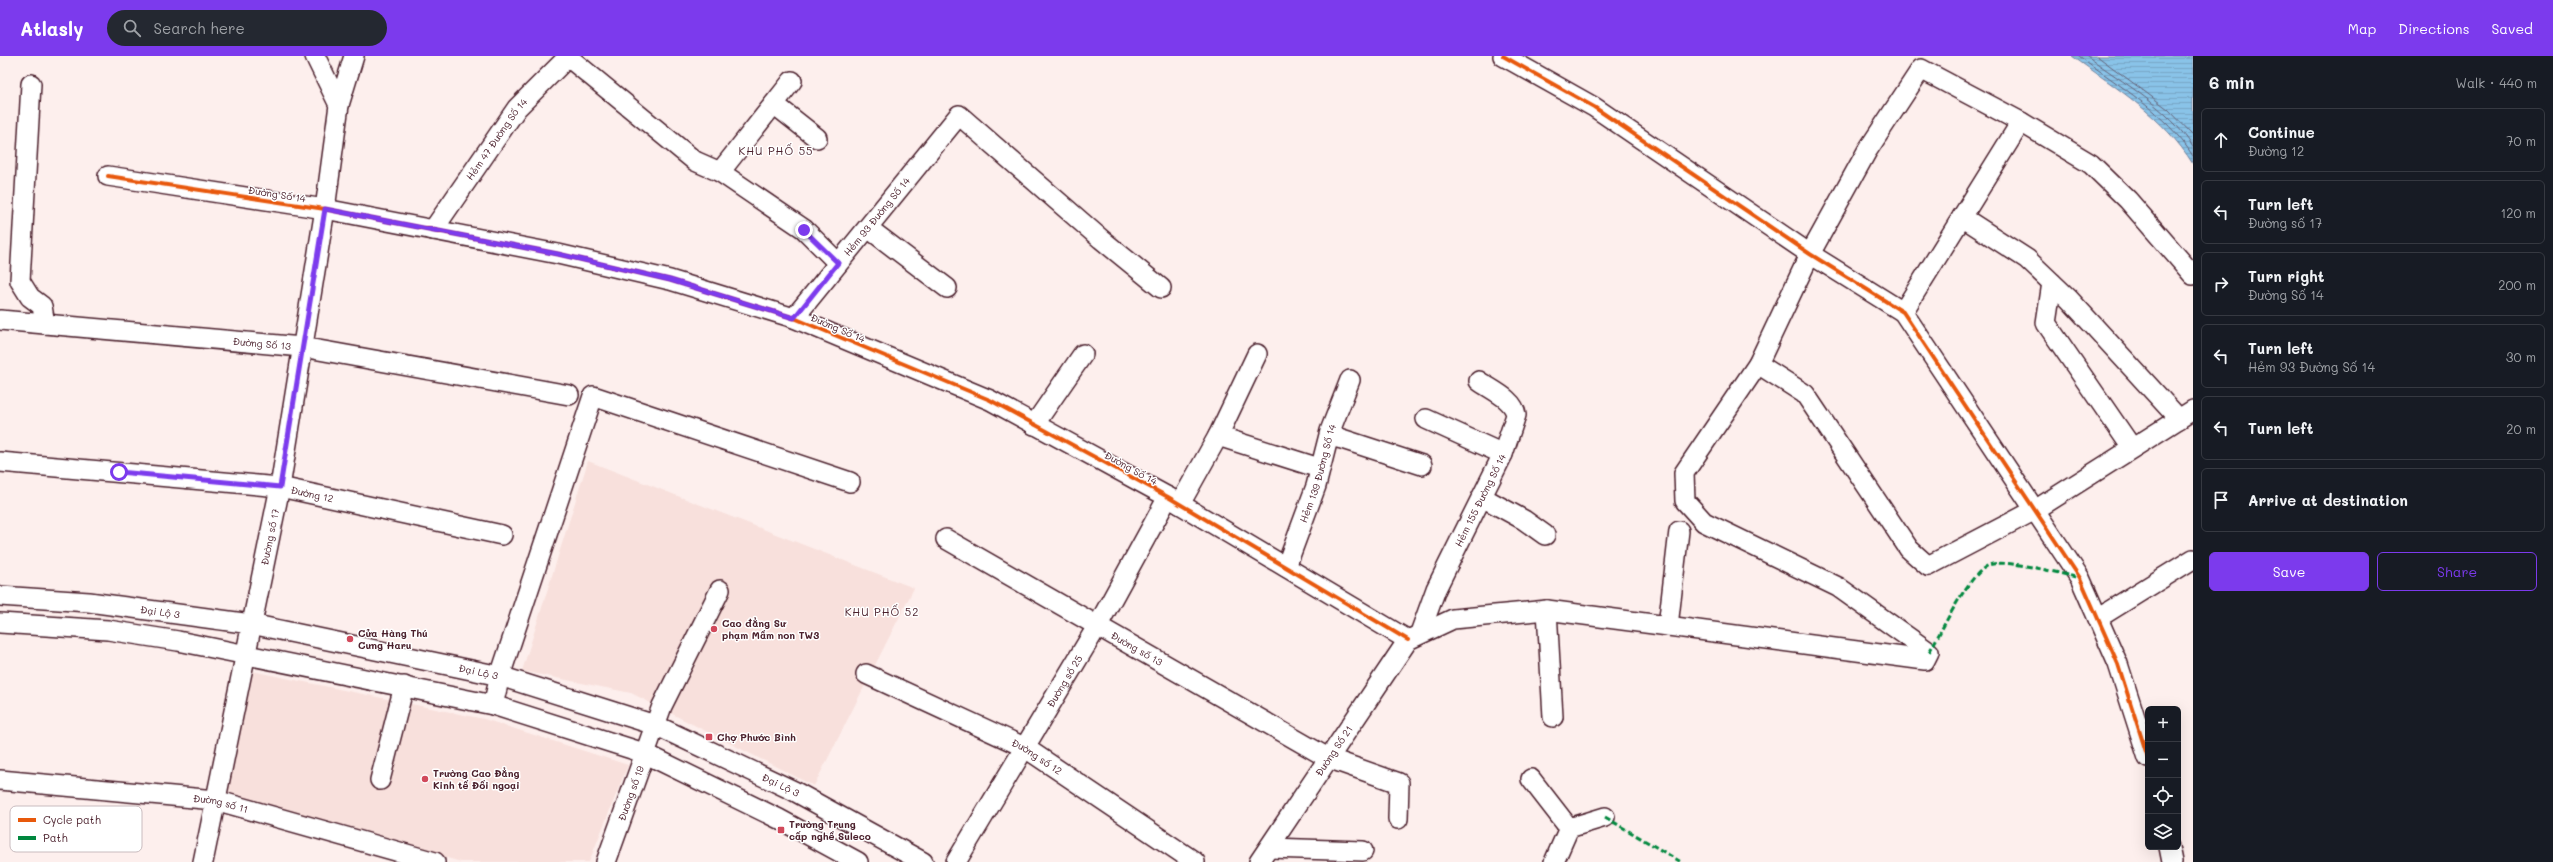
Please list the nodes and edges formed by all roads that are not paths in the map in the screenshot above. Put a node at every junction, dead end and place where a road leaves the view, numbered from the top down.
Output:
1 (315, 56) edge
2 (354, 56) edge
3 (569, 56) edge
4 (1503, 56) edge
5 (792, 81) dead end
6 (31, 84) dead end
7 (774, 104) junction
8 (339, 105) junction
9 (2021, 122) junction
10 (817, 138) dead end
11 (720, 172) junction
12 (108, 176) dead end
13 (325, 209) junction
14 (1962, 217) junction
15 (868, 228) junction
16 (433, 230) junction
17 (1810, 254) junction
18 (838, 263) junction
19 (2193, 275) edge
20 (2052, 283) junction
21 (947, 288) dead end
22 (1162, 288) dead end
23 (1904, 312) junction
24 (794, 318) junction
25 (0, 320) edge
26 (45, 324) junction
27 (302, 347) junction
28 (1083, 354) dead end
29 (1257, 354) dead end
30 (1758, 364) junction
31 (1350, 380) dead end
32 (1479, 382) dead end
33 (569, 395) dead end
34 (2186, 414) edge
35 (1426, 419) dead end
36 (1034, 424) junction
37 (1218, 436) junction
38 (1330, 440) junction
39 (2132, 448) junction
40 (1503, 454) junction
41 (0, 462) edge
42 (1422, 465) dead end
43 (1319, 468) junction
44 (850, 482) dead end
45 (280, 487) junction
46 (1482, 497) junction
47 (1174, 501) junction
48 (2035, 510) junction
49 (1679, 531) dead end
50 (502, 535) dead end
51 (1546, 535) dead end
52 (946, 539) dead end
53 (2193, 559) edge
54 (1286, 567) junction
55 (720, 590) dead end
56 (0, 596) edge
57 (1547, 610) junction
58 (2098, 618) junction
59 (0, 623) edge
60 (251, 624) junction
61 (1098, 624) junction
62 (1668, 626) junction
63 (1414, 637) junction
64 (245, 653) junction
65 (866, 674) dead end
66 (500, 676) junction
67 (404, 686) junction
68 (493, 704) junction
69 (1553, 717) dead end
70 (655, 725) junction
71 (1024, 748) junction
72 (2145, 749) edge
73 (644, 753) junction
74 (1328, 758) junction
75 (1531, 779) dead end
76 (0, 780) edge
77 (380, 780) dead end
78 (215, 800) junction
79 (1605, 817) dead end
80 (1398, 819) dead end
81 (1569, 828) junction
82 (2170, 850) edge
83 (1363, 851) dead end
84 (1264, 855) edge
85 (393, 856) edge
86 (203, 862) edge
87 (435, 862) edge
88 (606, 862) edge
89 (858, 862) edge
90 (923, 862) edge
91 (956, 862) edge
92 (1195, 862) edge
93 (1554, 862) edge
94 (2172, 862) edge

1 - 8 street
2 - 8 street, Đường số 17
3 - 11 street
3 - 16 street, Hẻm 47 Đường Số 14
4 - 17 street
5 - 7 street
6 - 26 street
7 - 10 street
7 - 11 street
8 - 13 street, Đường số 17
9 - 14 street
9 - 17 street
9 - 19 street
11 - 18 street
12 - 13 street, Đường Số 14
13 - 16 street, Đường Số 14
13 - 27 street, Đường số 17
14 - 20 street
14 - 23 street
15 - 18 street, Hẻm 93 Đường Số 14
15 - 21 street
15 - 22 street, Hẻm 93 Đường Số 14
16 - 24 street, Đường Số 14
17 - 23 street
17 - 30 street
18 - 24 street, Hẻm 93 Đường Số 14
20 - 34 street
20 - 39 street
23 - 48 street
24 - 36 street, Đường Số 14
25 - 26 street, Đường Số 13
26 - 27 street, Đường Số 13
27 - 33 street, Đường Số 13
27 - 45 street, Đường số 17
28 - 36 street
29 - 37 street, Đường số 25
30 - 48 street
30 - 62 street
31 - 38 street, Hẻm 139 Đường Số 14
32 - 40 street, Hẻm 155 Đường Số 14
34 - 39 street
35 - 40 street
36 - 47 street, Đường Số 14
37 - 43 street
37 - 47 street, Đường số 25
38 - 42 street
38 - 43 street, Hẻm 139 Đường Số 14
39 - 48 street
40 - 46 street, Hẻm 155 Đường Số 14
41 - 45 street, Đường 12
43 - 54 street, Hẻm 139 Đường Số 14
44 - 66 street
45 - 50 street, Đường 12
45 - 60 street, Đường số 17
46 - 51 street
46 - 63 street, Hẻm 155 Đường Số 14
47 - 54 street, Đường Số 14
47 - 61 street, Đường số 25
48 - 58 street
49 - 62 street
52 - 61 street, Đường số 13
53 - 58 street
54 - 63 street, Đường Số 14
55 - 70 street, Đường số 19
56 - 60 street, Đại Lộ 3
57 - 62 street
57 - 63 street
57 - 69 street
58 - 72 street
59 - 64 street
60 - 64 street, Đường số 17
60 - 66 street, Đại Lộ 3
61 - 71 street, Đường số 25
61 - 74 street, Đường số 13
63 - 74 street, Đường Số 21
64 - 67 street
64 - 78 street, Đường số 17
65 - 71 street, Đường số 12
66 - 68 street
66 - 70 street, Đại Lộ 3
67 - 68 street
67 - 77 street
68 - 73 street
70 - 73 street, Đường số 19
70 - 90 street, Đại Lộ 3
71 - 91 street, Đường số 25
71 - 92 street, Đường số 12
73 - 88 street, Đường số 19
73 - 89 street
74 - 80 street, Đường số 13
74 - 84 street, Đường Số 21
75 - 81 street
76 - 78 street, Đường số 11
78 - 85 street, Đường số 11
78 - 86 street, Đường số 17
79 - 81 street
81 - 93 street
82 - 94 street
83 - 84 street
85 - 87 street, Đường số 11

